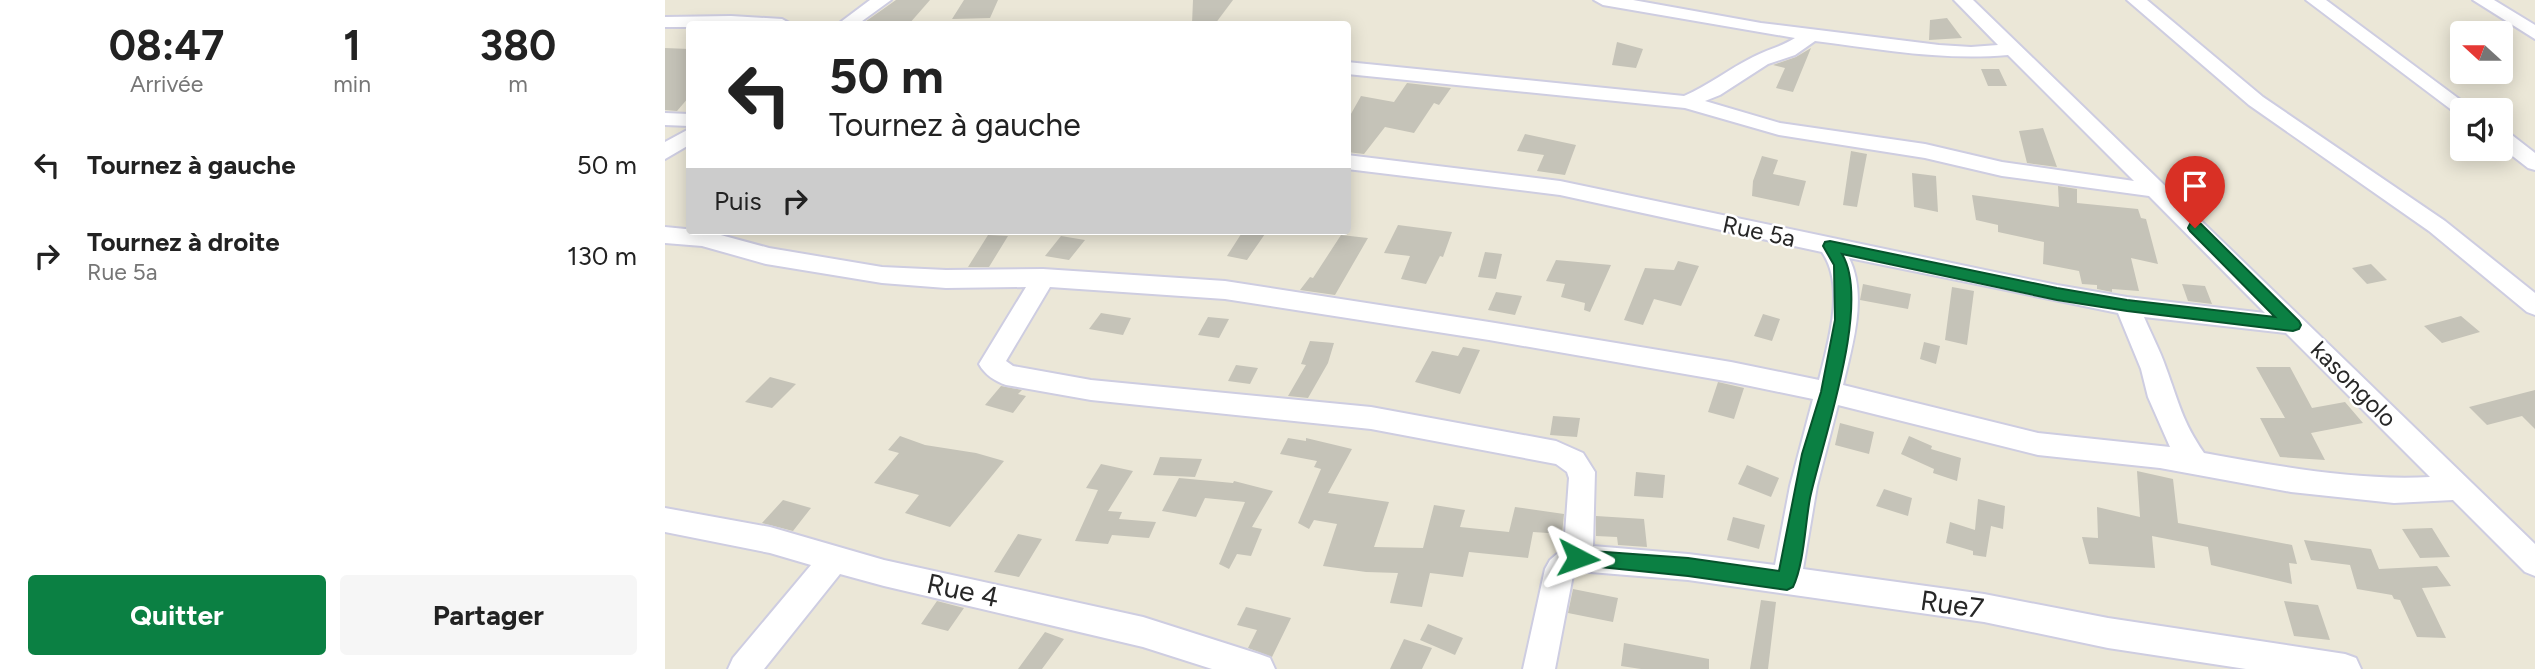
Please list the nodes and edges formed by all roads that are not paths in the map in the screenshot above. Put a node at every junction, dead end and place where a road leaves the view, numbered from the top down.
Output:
1 (882, 0) edge
2 (1708, 0) edge
3 (1963, 0) edge
4 (2136, 0) edge
5 (2315, 0) edge
6 (2482, 0) edge
7 (1614, 1) edge
8 (1700, 18) junction
9 (686, 21) edge
10 (698, 21) edge
11 (744, 21) edge
12 (851, 21) edge
13 (665, 22) edge
14 (2535, 33) edge
15 (1811, 35) junction
16 (2011, 50) junction
17 (1351, 68) edge
18 (2450, 100) edge
19 (1686, 102) junction
20 (665, 120) edge
21 (686, 120) edge
22 (686, 138) edge
23 (2513, 146) edge
24 (665, 152) edge
25 (1351, 162) edge
26 (2535, 163) edge
27 (2156, 189) junction
28 (665, 234) edge
29 (1830, 246) junction
30 (1043, 278) junction
31 (2127, 306) junction
32 (2535, 306) edge
33 (2293, 325) junction
34 (1829, 392) junction
35 (2196, 464) junction
36 (2458, 488) junction
37 (665, 520) edge
38 (834, 559) junction
39 (2535, 563) edge
40 (1569, 564) junction
41 (1787, 581) junction
42 (744, 669) edge
43 (1259, 669) edge
44 (1539, 669) edge
45 (2345, 669) edge

1 - 12 street
2 - 8 street
3 - 16 street, kasongolo
4 - 32 street
5 - 18 street
6 - 14 street
7 - 8 street
8 - 15 street
9 - 13 street
10 - 11 street
15 - 16 street
15 - 19 street
16 - 27 street, kasongolo
17 - 19 street
19 - 27 street
20 - 21 street
22 - 24 street
23 - 26 street
25 - 29 street, Rue 5a
27 - 33 street, kasongolo
28 - 30 street
29 - 31 street, Rue 5a
29 - 34 street
30 - 34 street
30 - 40 street
31 - 33 street, Rue 5a
31 - 35 street
33 - 36 street, kasongolo
34 - 35 street
34 - 41 street
35 - 36 street
36 - 39 street, kasongolo
37 - 38 street, Rue 4
38 - 42 street
38 - 43 street, Rue 4
40 - 41 street, Rue7
40 - 44 street
41 - 45 street, Rue7

